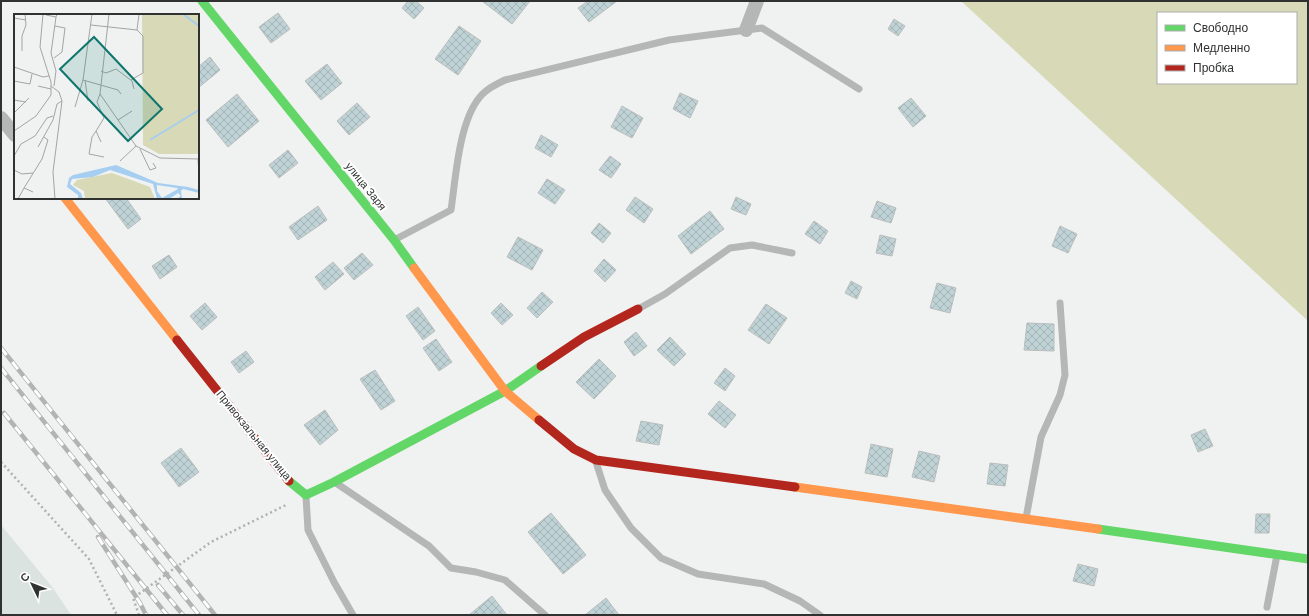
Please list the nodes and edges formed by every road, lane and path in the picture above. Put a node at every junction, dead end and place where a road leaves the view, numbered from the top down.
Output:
1 (202, 1) edge
2 (757, 1) edge
3 (746, 30) junction
4 (860, 89) dead end
5 (1, 118) edge
6 (14, 134) edge
7 (66, 199) edge
8 (394, 240) junction
9 (792, 253) dead end
10 (1060, 303) dead end
11 (638, 309) joint
12 (505, 391) junction
13 (596, 460) junction
14 (1, 462) edge
15 (334, 482) junction
16 (306, 494) junction
17 (1026, 518) junction
18 (1278, 555) junction
19 (1308, 559) edge
20 (1267, 607) dead end
21 (117, 615) edge
22 (139, 615) edge
23 (353, 615) edge
24 (545, 615) edge
25 (820, 615) edge

1 - 8 street, улица Заря
2 - 3 street
3 - 4 lane
3 - 8 lane
5 - 6 street
7 - 16 street, Привокзальная улица
8 - 12 street, улица Заря
9 - 11 lane
10 - 17 lane
11 - 12 street
12 - 13 street, улица Заря
12 - 15 street
13 - 17 street, улица Заря
13 - 25 lane
14 - 21 path
15 - 16 street
15 - 24 lane
16 - 22 path
16 - 23 lane
17 - 18 street, улица Заря
18 - 19 street, улица Заря
18 - 20 lane

